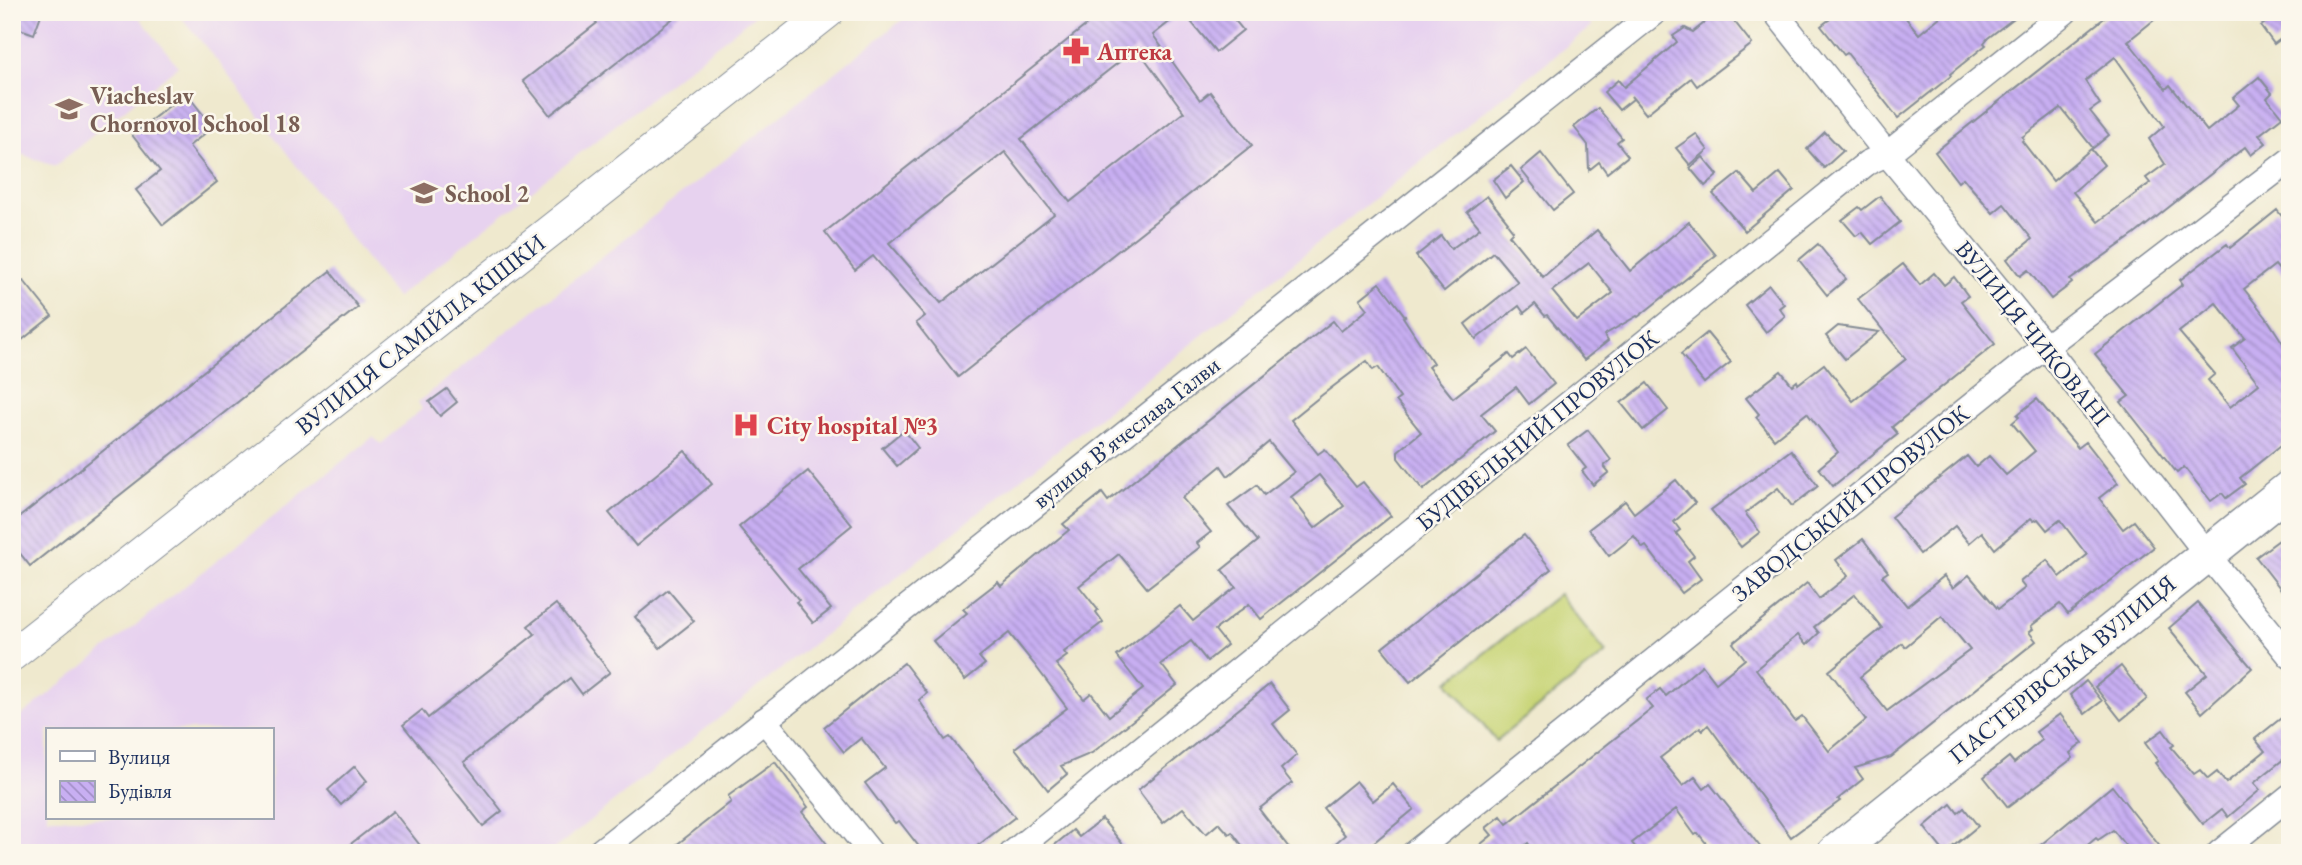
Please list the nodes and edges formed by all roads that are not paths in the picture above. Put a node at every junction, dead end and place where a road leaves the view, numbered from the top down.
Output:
1 (828, 12) edge
2 (1655, 12) edge
3 (1775, 12) edge
4 (2065, 12) edge
5 (1887, 154) junction
6 (2290, 160) edge
7 (2046, 347) junction
8 (2290, 488) edge
9 (2206, 553) junction
10 (12, 655) edge
11 (2290, 656) edge
12 (764, 720) junction
13 (2290, 796) edge
14 (598, 853) edge
15 (871, 853) edge
16 (1013, 853) edge
17 (1414, 853) edge
18 (1835, 853) edge
19 (2219, 853) edge

1 - 10 street, ВУЛИЦЯ САМІЙЛА КІШКИ
2 - 12 street, вулиця Вʼячеслава Галви
3 - 5 street, ВУЛИЦЯ ЧИКОВАНІ
4 - 5 street, БУДІВЕЛЬНИЙ ПРОВУЛОК
5 - 7 street, ВУЛИЦЯ ЧИКОВАНІ
5 - 16 street, БУДІВЕЛЬНИЙ ПРОВУЛОК
6 - 7 street, ЗАВОДСЬКИЙ ПРОВУЛОК
7 - 9 street, ВУЛИЦЯ ЧИКОВАНІ
7 - 17 street, ЗАВОДСЬКИЙ ПРОВУЛОК
8 - 9 main road, ПАСТЕРІВСЬКА ВУЛИЦЯ
9 - 11 street, ВУЛИЦЯ ЧИКОВАНІ
9 - 18 main road, ПАСТЕРІВСЬКА ВУЛИЦЯ
12 - 14 street, вулиця Вʼячеслава Галви
12 - 15 street
13 - 19 street

